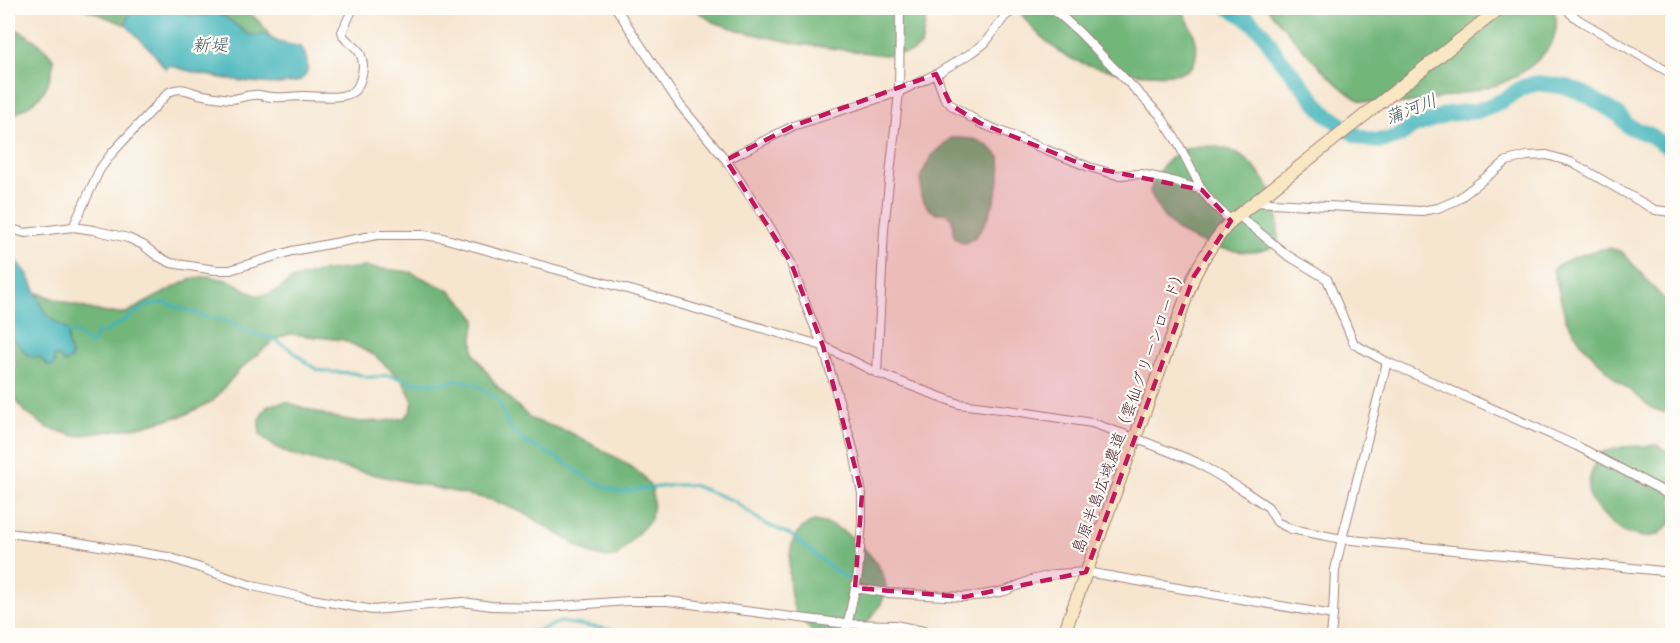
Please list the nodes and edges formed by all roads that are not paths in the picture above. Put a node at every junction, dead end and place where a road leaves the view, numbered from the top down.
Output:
1 (353, 8) edge
2 (616, 8) edge
3 (900, 8) edge
4 (1018, 8) edge
5 (1049, 8) edge
6 (1500, 8) edge
7 (1567, 8) edge
8 (1672, 74) edge
9 (936, 75) junction
10 (899, 92) junction
11 (726, 159) junction
12 (1202, 190) junction
13 (1255, 202) junction
14 (1672, 212) edge
15 (1234, 218) junction
16 (73, 227) junction
17 (8, 228) edge
18 (823, 346) junction
19 (1387, 362) junction
20 (877, 373) junction
21 (1135, 438) junction
22 (1672, 498) edge
23 (8, 533) edge
24 (1342, 539) junction
25 (1086, 572) junction
26 (1672, 572) edge
27 (855, 588) junction
28 (1333, 615) junction
29 (847, 624) junction
30 (845, 636) edge
31 (935, 636) edge
32 (1063, 636) edge
33 (1331, 636) edge

1 - 16 street
2 - 11 street
3 - 10 street
4 - 9 street
5 - 12 street
6 - 13 street, 島原半島広域農道（雲仙グリーンロード）
7 - 8 street
9 - 10 street
9 - 12 street
10 - 11 street
10 - 20 street
11 - 18 street
12 - 15 street
13 - 14 street
13 - 15 street, 島原半島広域農道（雲仙グリーンロード）
15 - 19 street
15 - 21 street, 島原半島広域農道（雲仙グリーンロード）
16 - 17 street
16 - 18 street
18 - 20 street
18 - 27 street
19 - 22 street
19 - 24 street
20 - 21 street
21 - 24 street
21 - 25 street, 島原半島広域農道（雲仙グリーンロード）
23 - 29 street
24 - 26 street
24 - 28 street
25 - 27 street
25 - 28 street
25 - 32 street, 島原半島広域農道（雲仙グリーンロード）
27 - 29 street
28 - 33 street
29 - 30 street
29 - 31 street

